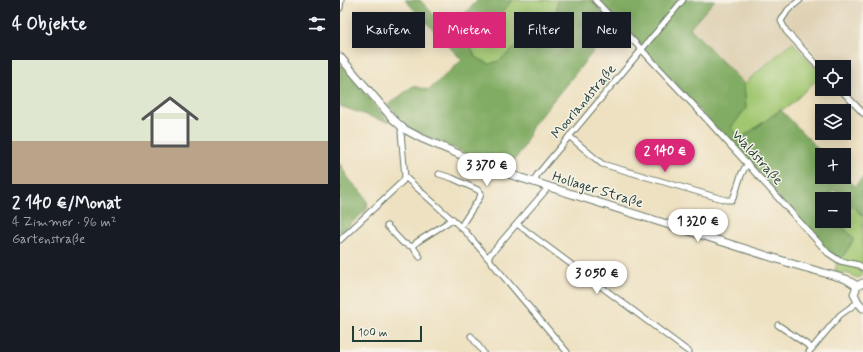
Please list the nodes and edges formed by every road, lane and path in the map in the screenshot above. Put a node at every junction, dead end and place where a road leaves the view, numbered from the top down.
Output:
1 (341, 0) edge
2 (595, 0) edge
3 (684, 0) edge
4 (800, 0) edge
5 (340, 8) edge
6 (642, 49) junction
7 (340, 57) edge
8 (815, 62) edge
9 (847, 96) edge
10 (863, 113) edge
11 (402, 128) junction
12 (569, 136) junction
13 (748, 164) junction
14 (439, 174) dead end
15 (405, 177) junction
16 (534, 182) junction
17 (547, 187) junction
18 (453, 219) junction
19 (517, 224) junction
20 (387, 226) dead end
21 (461, 226) junction
22 (340, 240) edge
23 (413, 247) junction
24 (420, 257) dead end
25 (488, 257) junction
26 (863, 268) edge
27 (860, 285) edge
28 (860, 305) edge
29 (778, 325) dead end
30 (471, 336) dead end
31 (811, 350) edge
32 (483, 352) edge
33 (567, 352) edge
34 (689, 352) edge

1 - 5 street
2 - 6 street, Waldstraße
3 - 6 street, Moorlandstraße
4 - 8 street
6 - 12 street, Moorlandstraße
6 - 13 street, Waldstraße
7 - 11 main road, Hollager Straße
9 - 10 street
11 - 15 street
11 - 16 main road, Hollager Straße
12 - 13 street
12 - 16 street, Moorlandstraße
13 - 26 street, Waldstraße
14 - 21 street
15 - 18 street
15 - 22 street
16 - 17 main road, Hollager Straße
17 - 19 street
17 - 27 main road, Hollager Straße
18 - 21 street
18 - 23 street
19 - 25 street
19 - 34 street
20 - 23 street
21 - 25 street
23 - 24 street
25 - 33 street
27 - 28 main road, Hollager Straße
28 - 31 street
29 - 31 street
30 - 32 street

